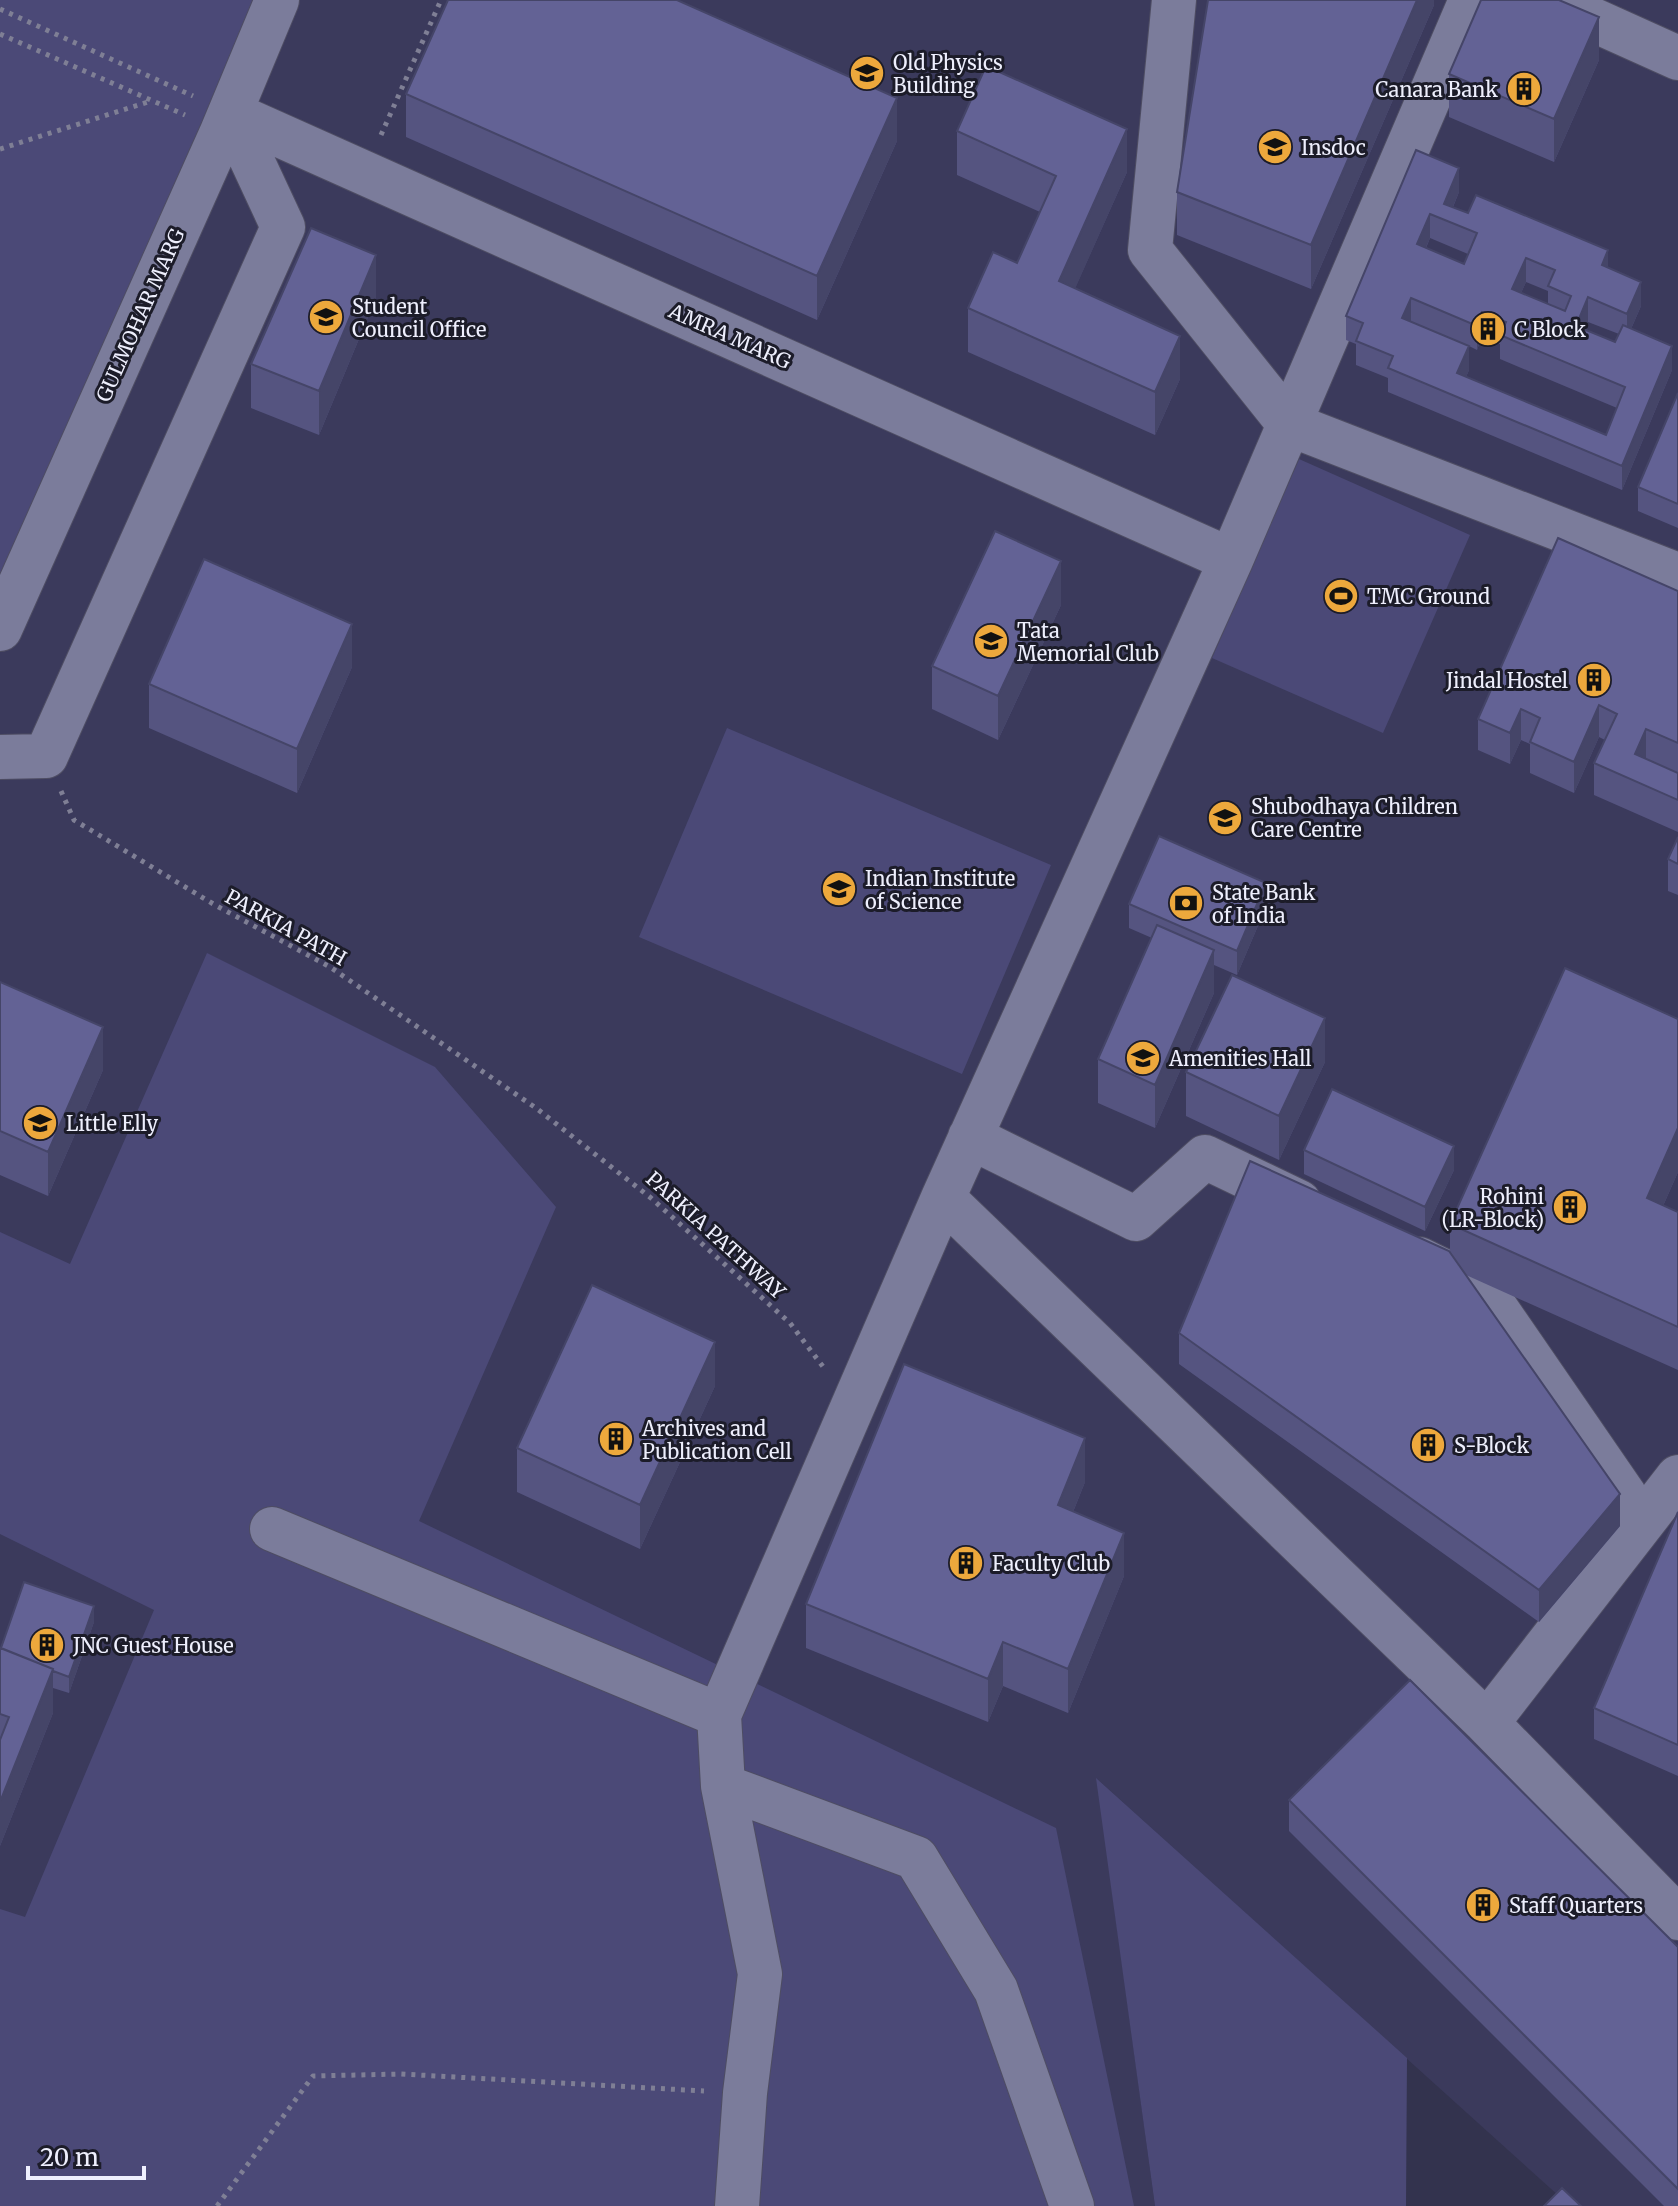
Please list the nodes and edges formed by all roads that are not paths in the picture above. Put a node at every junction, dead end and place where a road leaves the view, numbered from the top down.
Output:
1 (277, 0) edge
2 (1174, 0) edge
3 (1471, 0) edge
4 (1567, 4) edge
5 (1678, 58) edge
6 (226, 122) junction
7 (1289, 424) junction
8 (1231, 560) junction
9 (1678, 575) edge
10 (0, 629) edge
11 (0, 757) edge
12 (970, 1137) junction
13 (943, 1198) junction
14 (1331, 1217) edge
15 (1386, 1244) edge
16 (1678, 1477) edge
17 (1625, 1496) dead end
18 (272, 1529) dead end
19 (719, 1715) junction
20 (1487, 1723) junction
21 (723, 1786) junction
22 (1678, 1918) edge
23 (737, 2206) edge
24 (1072, 2206) edge

1 - 6 lane, GULMOHAR MARG
2 - 7 lane
3 - 7 lane
4 - 5 lane
6 - 8 lane, AMRA MARG
6 - 10 lane, GULMOHAR MARG
6 - 11 lane
7 - 8 lane
7 - 9 lane
8 - 12 lane
12 - 13 lane
12 - 14 lane
13 - 19 lane
13 - 20 lane
15 - 17 lane
16 - 20 lane
18 - 19 lane
19 - 21 lane
20 - 22 lane
21 - 23 lane
21 - 24 lane

